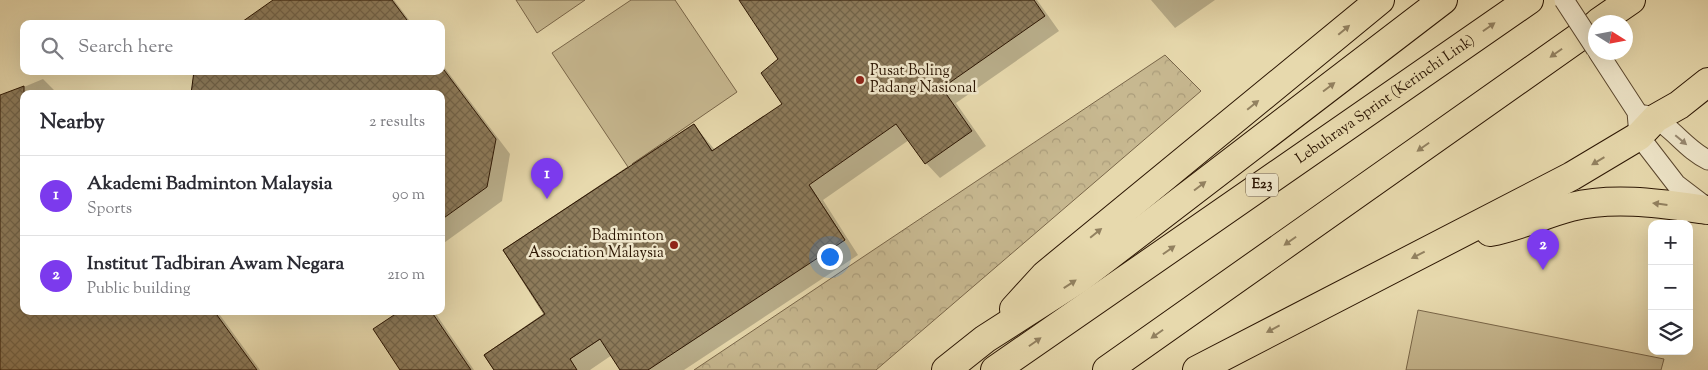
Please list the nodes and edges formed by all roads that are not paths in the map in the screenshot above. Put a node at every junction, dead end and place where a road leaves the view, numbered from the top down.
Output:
1 (1380, 0) edge
2 (1443, 0) edge
3 (1528, 0) edge
4 (1564, 0) edge
5 (1631, 0) edge
6 (1609, 15) edge
7 (1588, 31) edge
8 (1588, 37) edge
9 (1603, 60) edge
10 (1708, 82) edge
11 (1641, 117) junction
12 (1708, 160) edge
13 (1708, 209) edge
14 (1462, 232) junction
15 (986, 339) junction
16 (946, 370) edge
17 (995, 370) edge
18 (1107, 370) edge
19 (1197, 370) edge

15 -> 1 highway
15 -> 2 highway
17 -> 3 highway, Lebuhraya Sprint (Kerinchi Link) / E23
4 - 8 street, bridge
5 - 6 highway
7 -> 18 highway
9 - 11 street
10 - 11 highway
11 -> 12 street
11 - 13 street
11 -> 14 highway
13 -> 14 highway
14 -> 19 highway
15 - 16 highway

